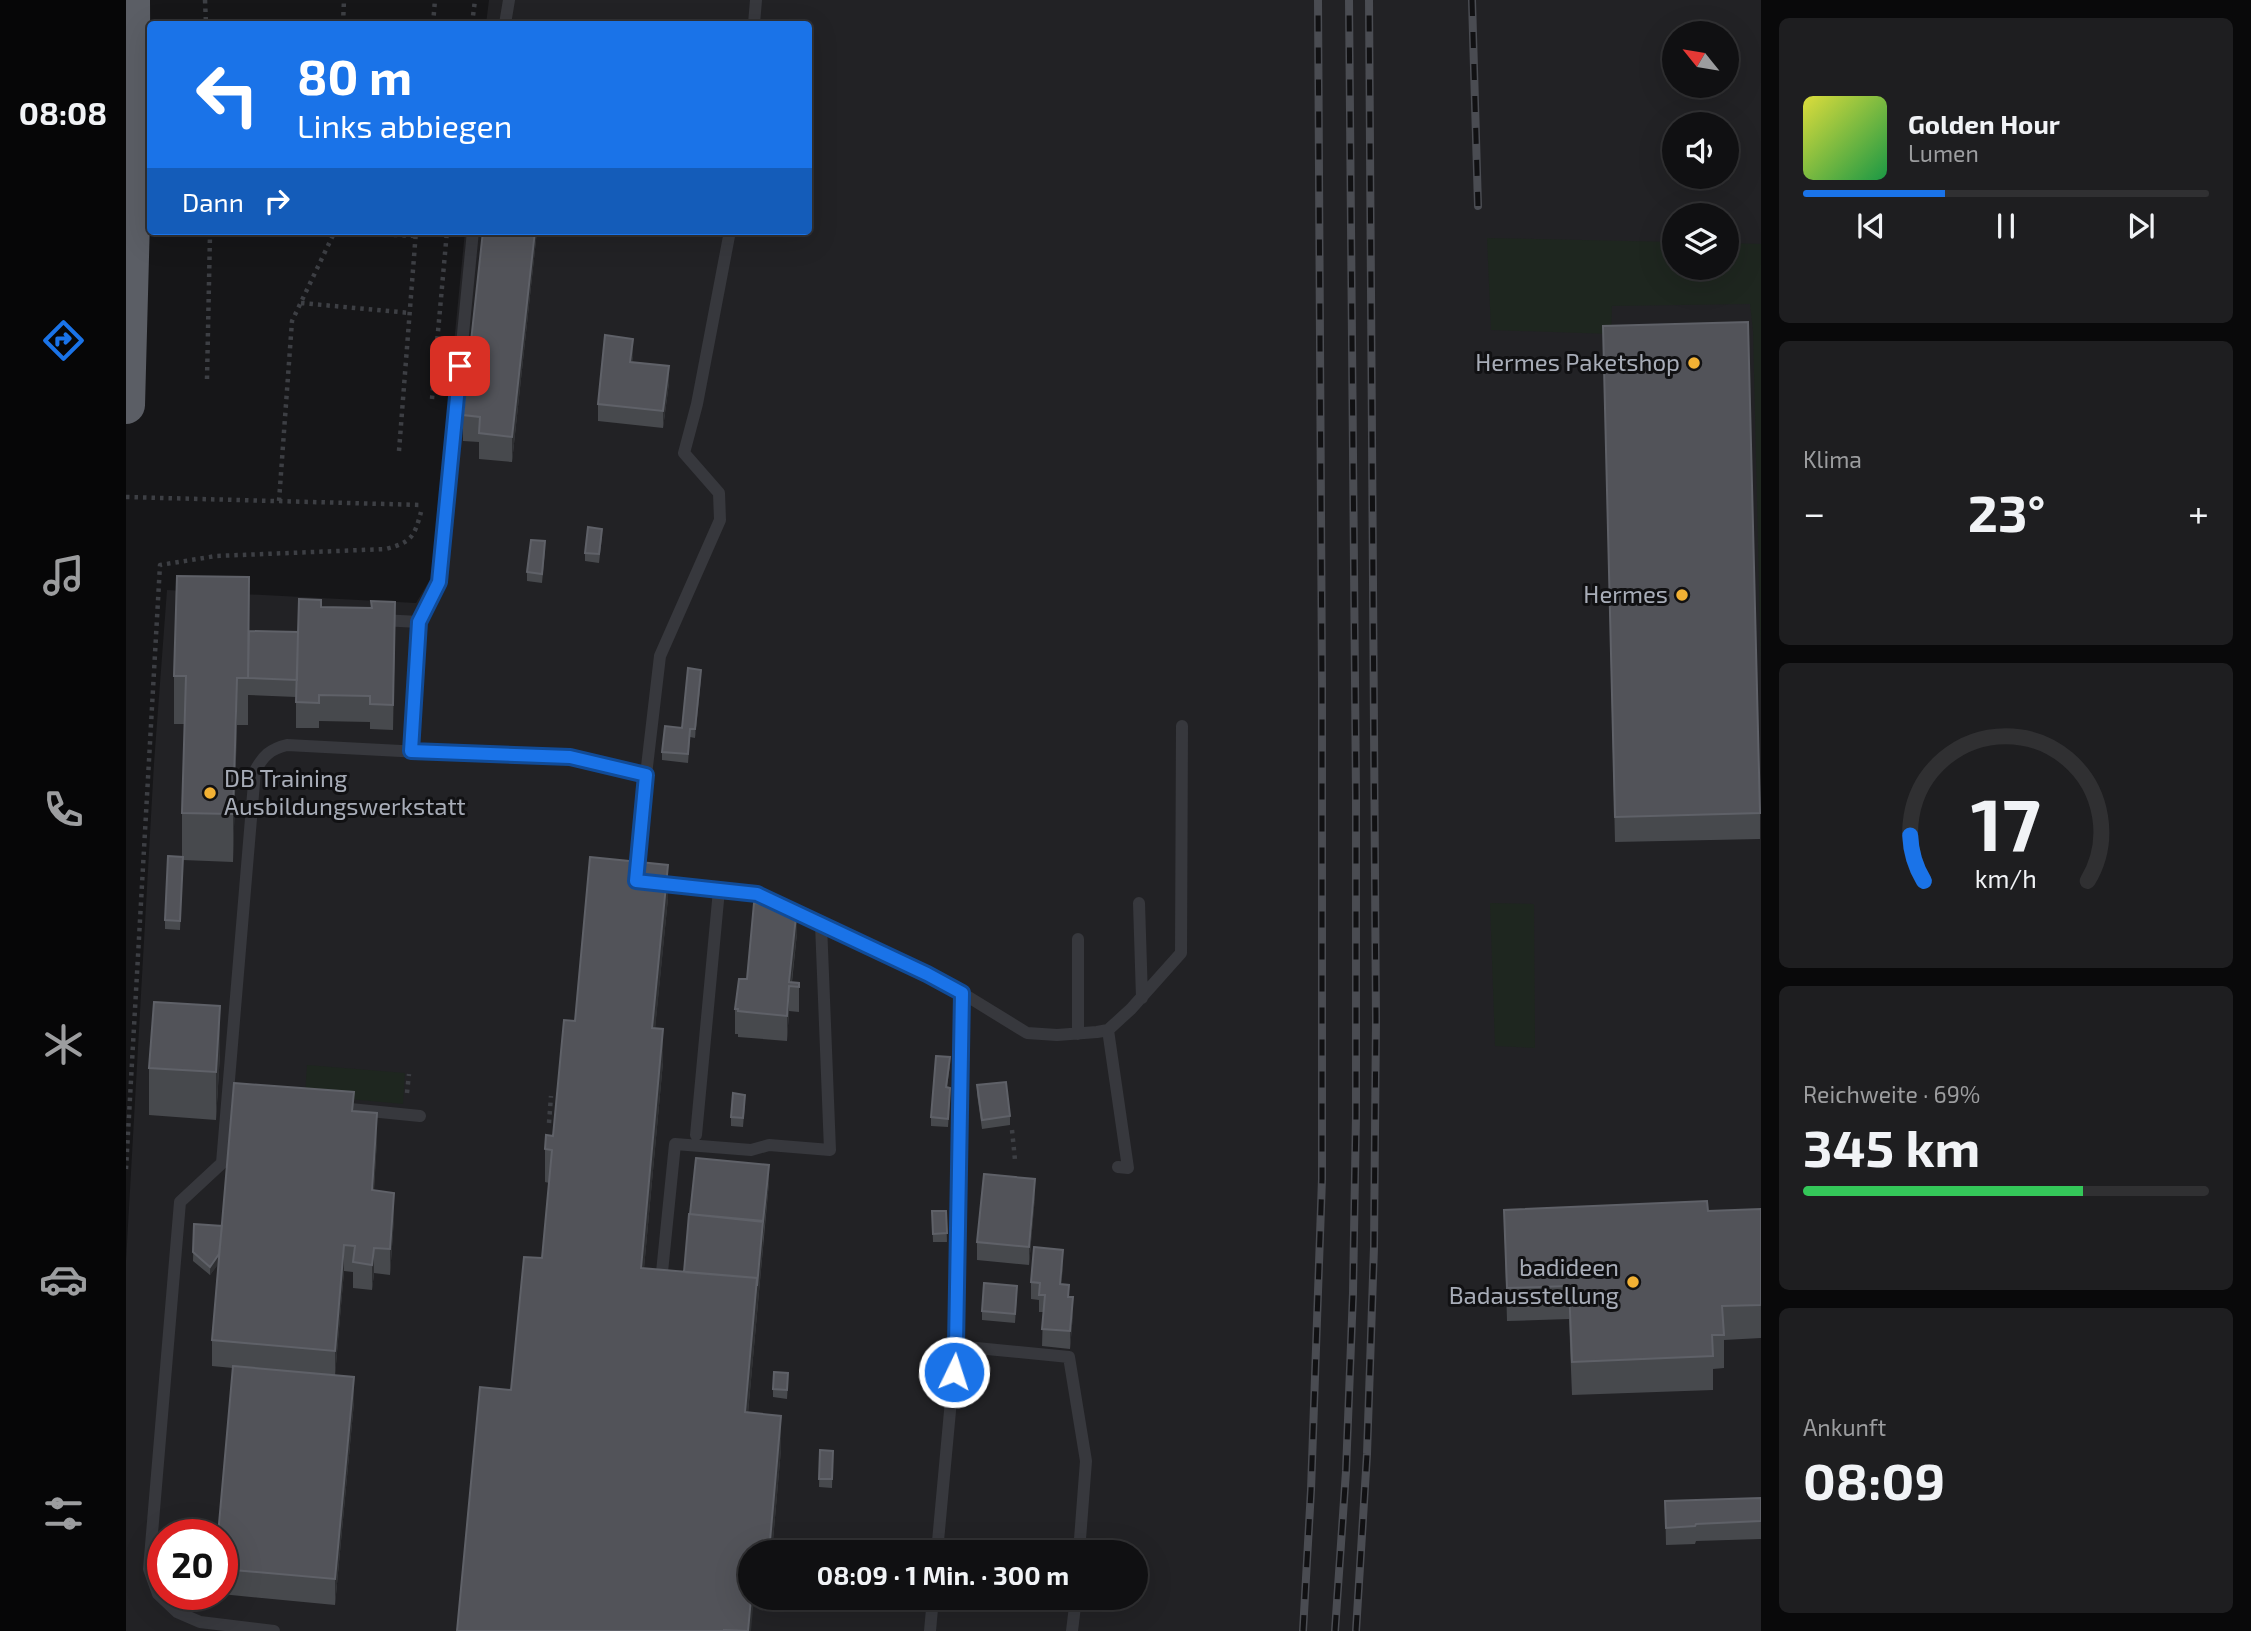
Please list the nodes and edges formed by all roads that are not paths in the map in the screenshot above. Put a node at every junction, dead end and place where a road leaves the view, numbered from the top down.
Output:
1 (131, 0) edge
2 (509, 0) edge
3 (757, 0) edge
4 (506, 21) edge
5 (754, 21) edge
6 (473, 235) edge
7 (729, 235) edge
8 (126, 405) edge
9 (366, 619) edge
10 (419, 622) junction
11 (1182, 726) dead end
12 (411, 751) junction
13 (646, 775) junction
14 (719, 890) junction
15 (1139, 903) dead end
16 (821, 924) junction
17 (1078, 939) dead end
18 (962, 993) junction
19 (1142, 998) junction
20 (1108, 1030) junction
21 (1078, 1034) junction
22 (329, 1107) edge
23 (420, 1116) dead end
24 (696, 1135) dead end
25 (1118, 1167) dead end
26 (661, 1282) edge
27 (956, 1346) junction
28 (938, 1540) edge
29 (1080, 1540) edge
30 (932, 1610) edge
31 (1075, 1610) edge
32 (274, 1631) edge
33 (930, 1631) edge
34 (1072, 1631) edge

1 - 8 highway
2 - 4 lane
3 - 5 lane
6 - 10 lane
7 - 13 lane
9 - 10 lane
10 - 12 lane
11 - 19 lane
12 - 13 lane
12 - 32 lane
13 - 14 lane
14 - 16 lane
14 - 24 lane
15 - 19 lane
16 - 18 lane
16 - 26 lane
17 - 21 lane
18 - 21 lane
18 - 27 lane
19 - 20 lane
20 - 21 lane
20 - 25 lane
22 - 23 lane
27 - 28 lane
27 - 29 lane
30 - 33 lane
31 - 34 lane

